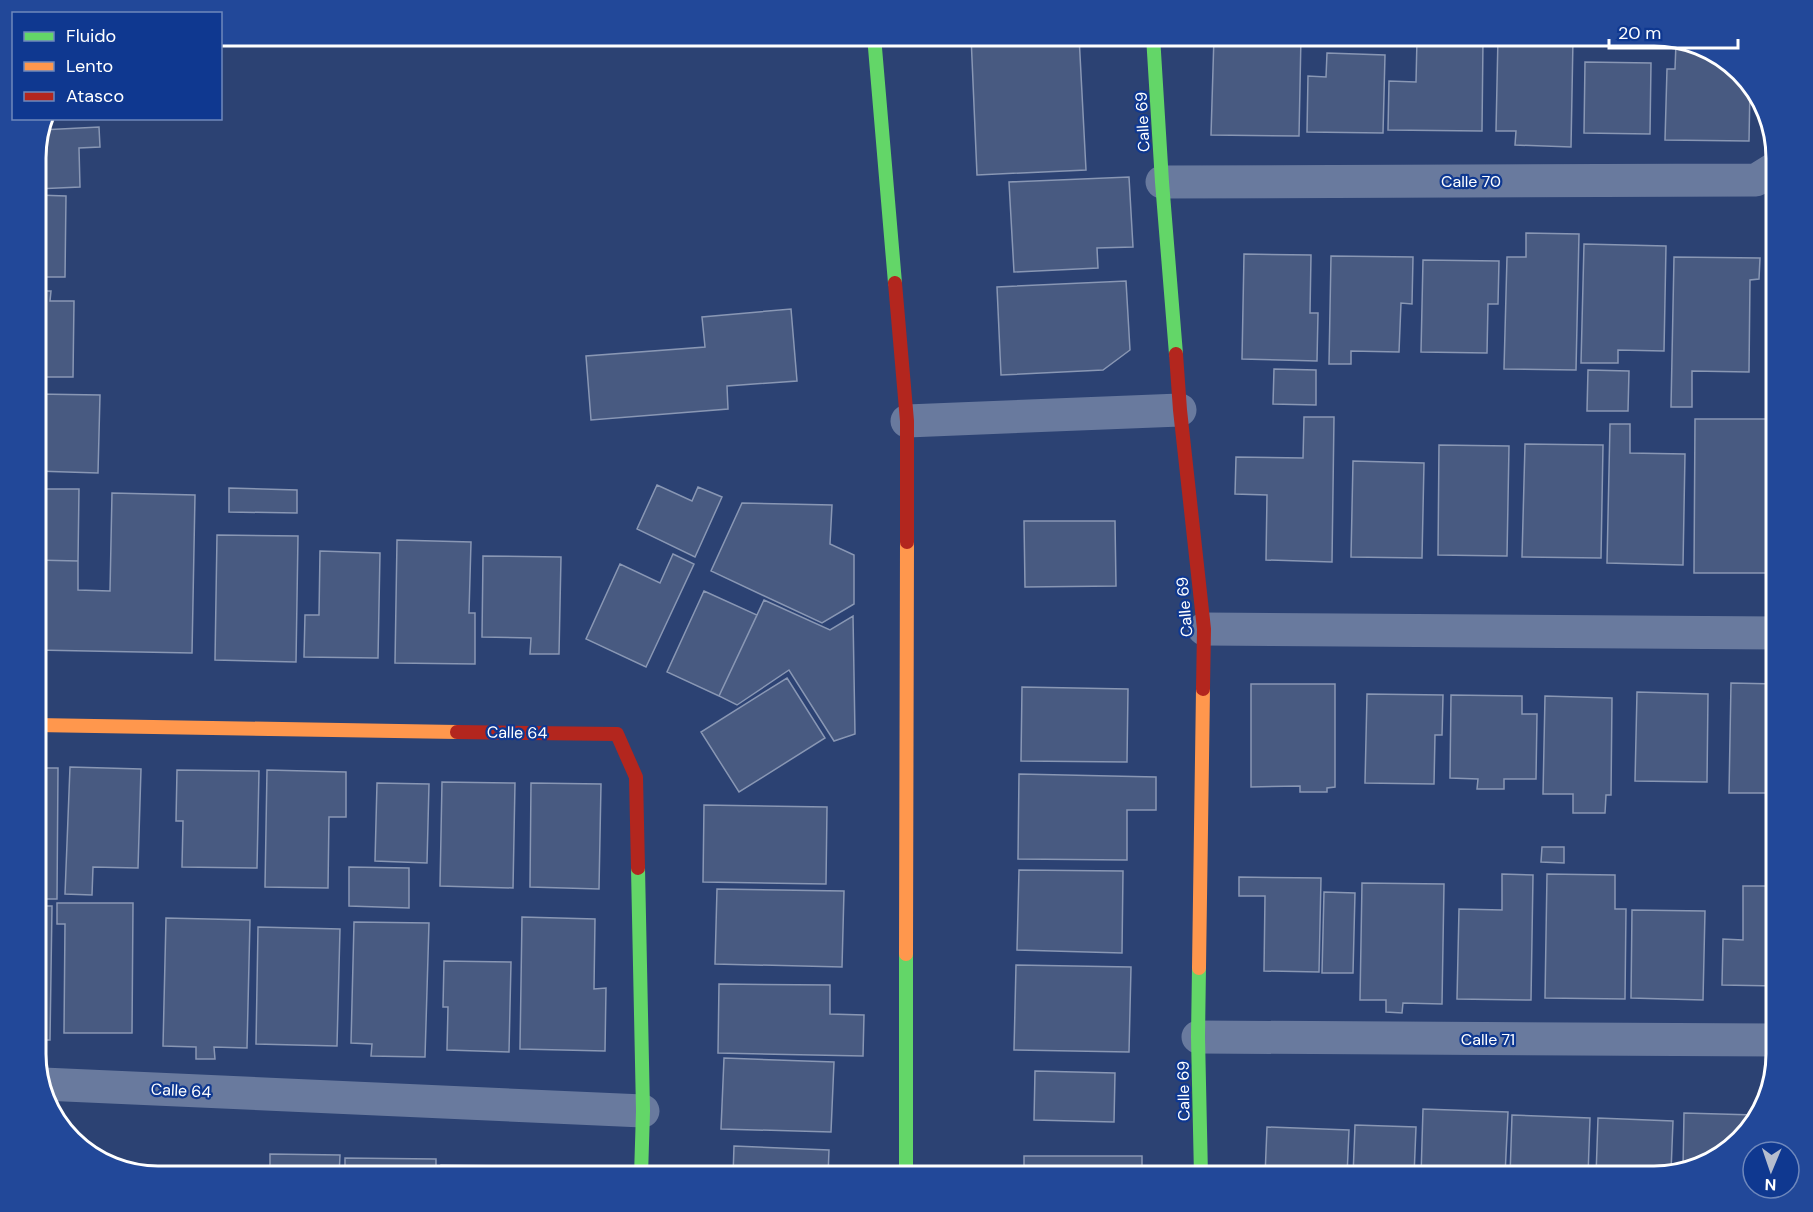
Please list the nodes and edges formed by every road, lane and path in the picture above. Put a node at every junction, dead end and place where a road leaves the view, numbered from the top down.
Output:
1 (1154, 46) edge
2 (875, 47) edge
3 (1766, 174) edge
4 (1162, 182) junction
5 (1180, 410) junction
6 (907, 421) junction
7 (1204, 629) junction
8 (1766, 633) edge
9 (47, 725) edge
10 (1198, 1037) junction
11 (1766, 1040) edge
12 (51, 1084) edge
13 (643, 1111) junction
14 (641, 1166) edge
15 (906, 1166) edge
16 (1201, 1166) edge

1 - 4 street, Calle 69
2 - 6 street
3 - 4 street, Calle 70
4 - 5 street, Calle 69
5 - 6 street
5 - 7 street, Calle 69
6 - 15 street
7 - 8 street
7 - 10 street, Calle 69
9 - 13 street, Calle 64
10 - 11 street, Calle 71
10 - 16 street, Calle 69
12 - 13 street, Calle 64
13 - 14 street, Calle 64

